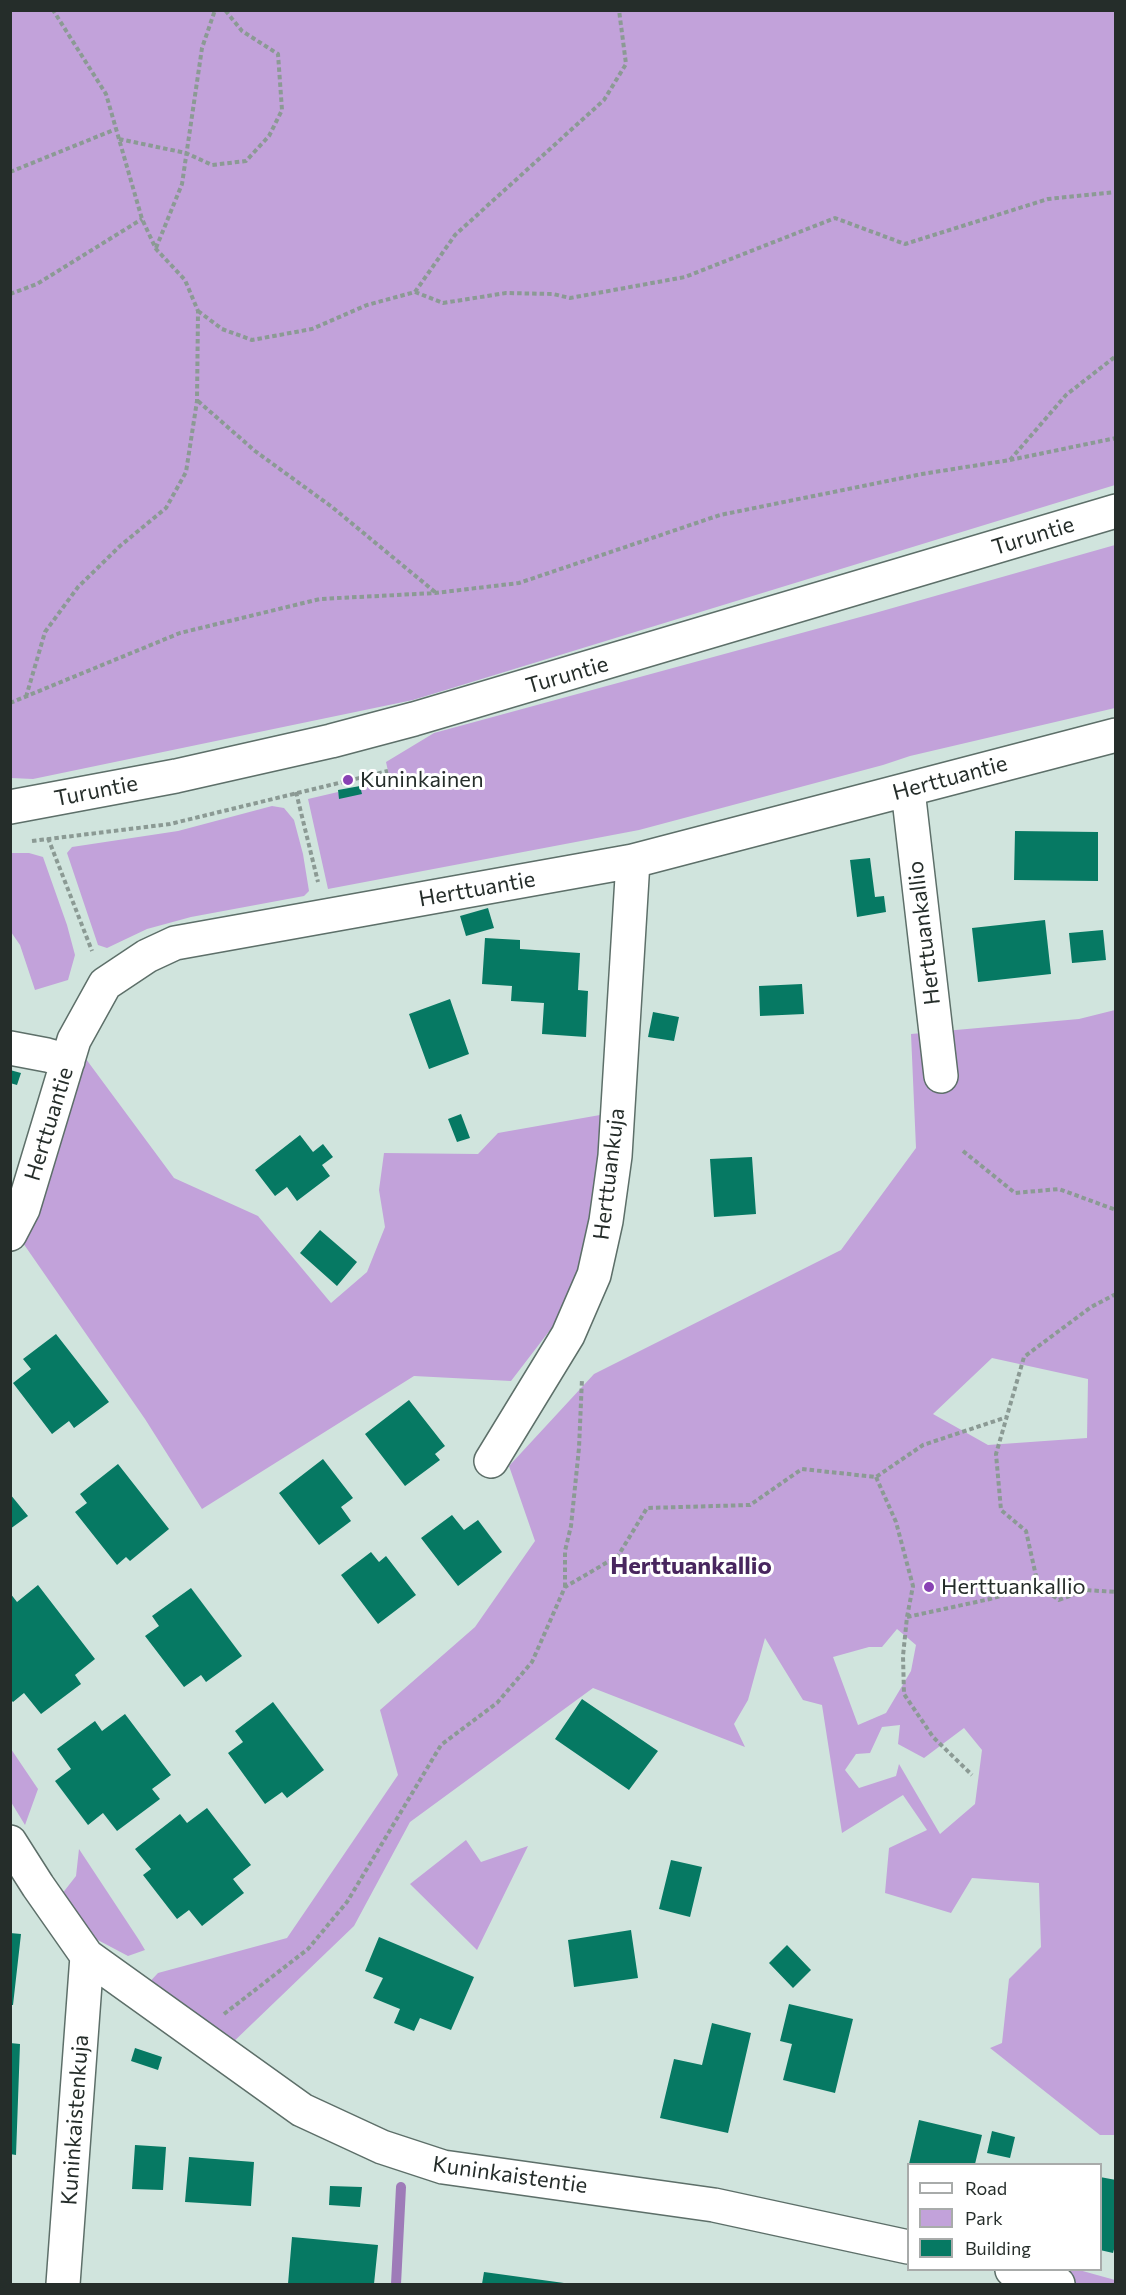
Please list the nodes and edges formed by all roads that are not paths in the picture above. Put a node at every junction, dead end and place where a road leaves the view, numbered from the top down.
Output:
1 (1116, 511) edge
2 (1116, 735) edge
3 (908, 790) junction
4 (10, 807) edge
5 (633, 861) junction
6 (10, 1048) edge
7 (68, 1061) junction
8 (941, 1076) dead end
9 (10, 1234) edge
10 (491, 1461) dead end
11 (10, 1842) edge
12 (87, 1956) junction
13 (907, 2247) edge
14 (1015, 2271) edge
15 (63, 2284) edge
16 (1058, 2284) edge

1 - 4 street, Turuntie
2 - 3 street, Herttuantie
3 - 5 street, Herttuantie
3 - 8 street, Herttuankallio
5 - 7 street, Herttuantie
5 - 10 street, Herttuankuja
6 - 7 street
7 - 9 street, Herttuantie
11 - 12 street, Kuninkaistentie
12 - 13 street, Kuninkaistentie
12 - 15 street, Kuninkaistenkuja
14 - 16 street

